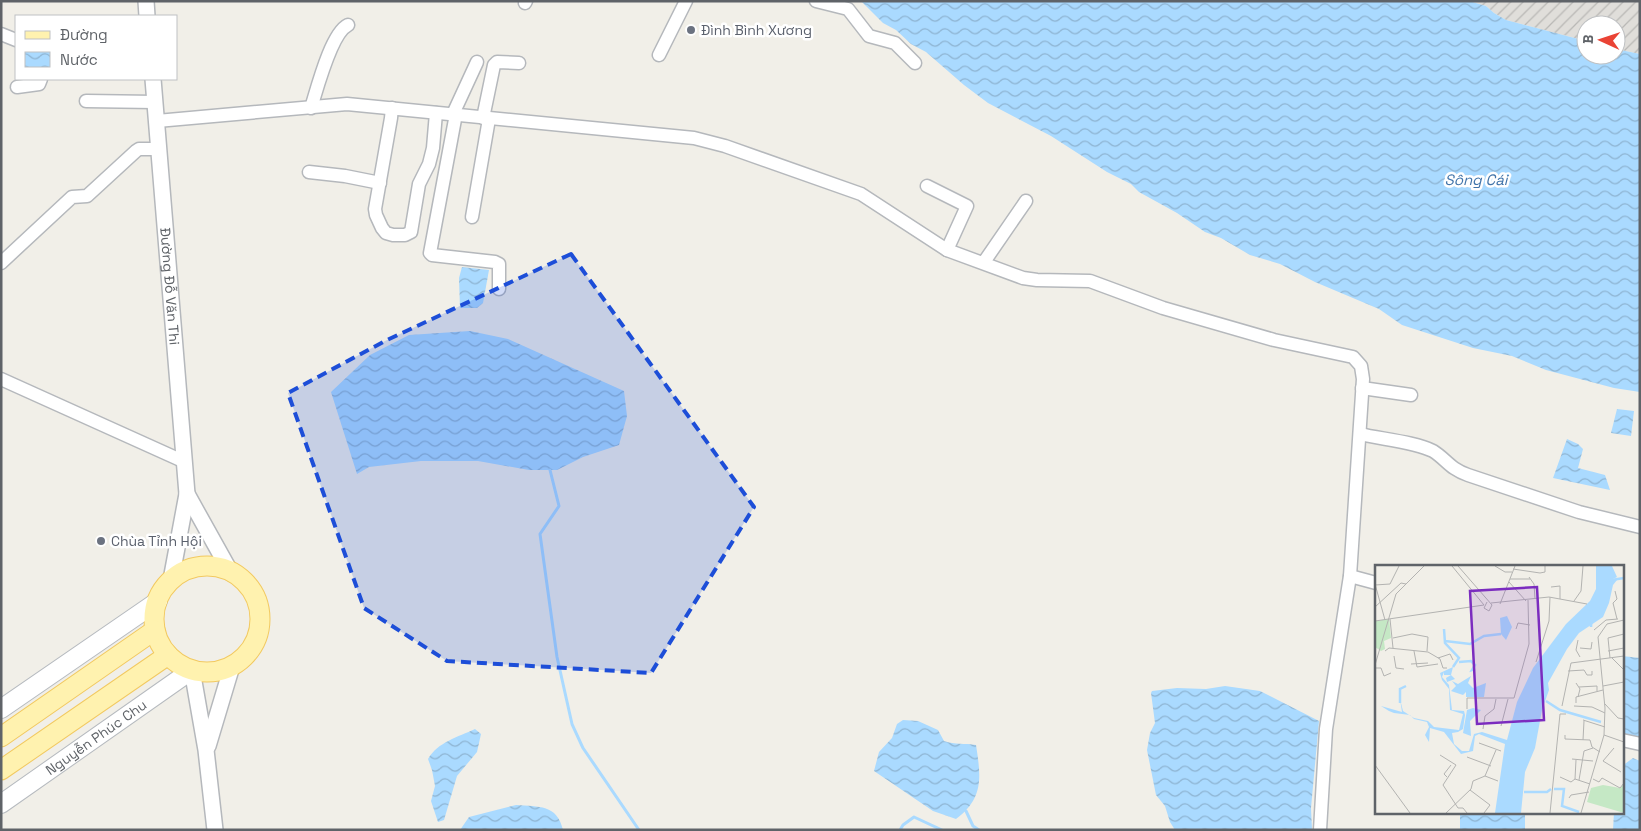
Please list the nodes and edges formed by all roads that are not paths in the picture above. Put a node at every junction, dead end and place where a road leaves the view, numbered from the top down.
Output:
1 (146, 1) edge
2 (686, 1) edge
3 (816, 1) edge
4 (147, 15) edge
5 (348, 25) dead end
6 (1, 34) edge
7 (15, 40) edge
8 (659, 56) dead end
9 (477, 62) dead end
10 (519, 62) dead end
11 (915, 63) dead end
12 (41, 80) edge
13 (153, 80) edge
14 (17, 87) dead end
15 (86, 101) dead end
16 (155, 102) junction
17 (311, 108) junction
18 (392, 108) junction
19 (436, 113) junction
20 (454, 114) junction
21 (486, 118) junction
22 (156, 121) junction
23 (159, 149) junction
24 (309, 172) dead end
25 (380, 183) junction
26 (927, 186) dead end
27 (1026, 201) dead end
28 (472, 217) dead end
29 (947, 250) junction
30 (984, 262) junction
31 (1, 263) edge
32 (499, 289) dead end
33 (1, 380) edge
34 (1362, 388) junction
35 (1411, 395) dead end
36 (1360, 434) junction
37 (185, 462) junction
38 (187, 494) junction
39 (1640, 527) edge
40 (231, 573) junction
41 (1350, 576) junction
42 (172, 580) junction
43 (1375, 583) edge
44 (158, 601) junction
45 (155, 630) junction
46 (168, 655) junction
47 (232, 666) junction
48 (192, 670) junction
49 (1, 709) edge
50 (1, 737) edge
51 (1624, 740) edge
52 (1640, 744) edge
53 (206, 750) junction
54 (1, 770) edge
55 (1, 804) edge
56 (215, 830) edge
57 (1320, 830) edge

1 - 4 street
2 - 8 street
3 - 11 street
5 - 17 street
6 - 7 street
9 - 20 street
10 - 21 street
12 - 14 street
13 - 16 street, Đường Đỗ Văn Thi
15 - 16 street
16 - 22 street, Đường Đỗ Văn Thi
17 - 18 street
17 - 22 street
18 - 19 street
18 - 25 street
19 - 20 street
19 - 25 street
20 - 21 street
20 - 32 street
21 - 28 street
21 - 29 street
22 - 23 street, Đường Đỗ Văn Thi
23 - 31 street
23 - 37 street, Đường Đỗ Văn Thi
24 - 25 street
26 - 29 street
27 - 30 street
29 - 30 street
30 - 34 street
33 - 37 street
34 - 35 street
34 - 36 street
36 - 39 street
36 - 41 street
37 - 38 street, Đường Đỗ Văn Thi
38 - 40 street, Đường Đỗ Văn Thi
38 - 42 street, Đường Đỗ Văn Thi
40 - 42 main road
40 - 47 main road
41 - 43 street
41 - 57 street
42 - 44 main road
44 - 45 main road
44 - 49 main road
45 - 46 main road
45 - 50 main road
46 - 48 main road
46 - 54 main road, Nguyễn Phúc Chu
47 - 48 main road
47 - 53 street
48 - 53 street
48 - 55 main road, Nguyễn Phúc Chu
51 - 52 street
53 - 56 street

